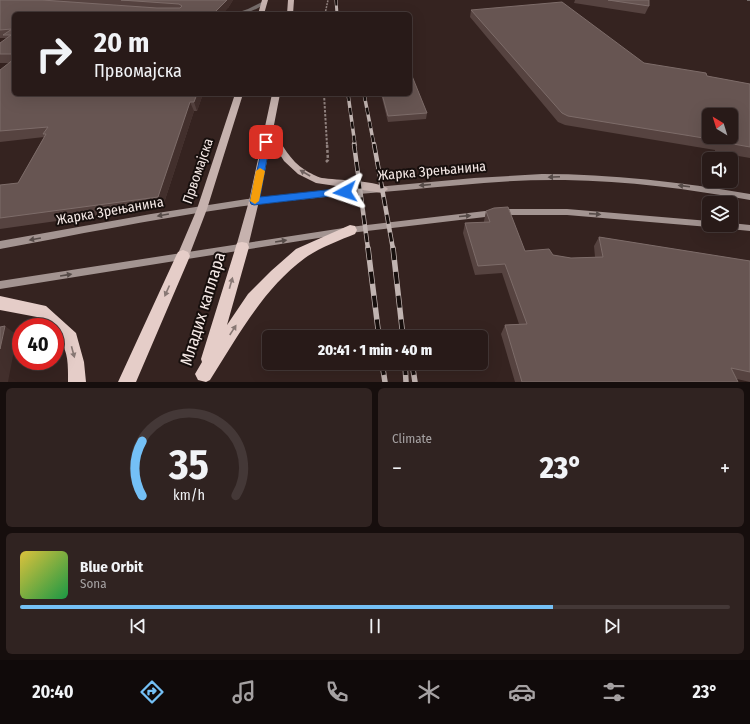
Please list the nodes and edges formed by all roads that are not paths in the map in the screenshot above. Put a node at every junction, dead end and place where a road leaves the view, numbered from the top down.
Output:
1 (291, 0) edge
2 (264, 2) edge
3 (242, 12) edge
4 (262, 12) edge
5 (290, 12) edge
6 (238, 96) edge
7 (276, 96) edge
8 (269, 130) junction
9 (383, 189) junction
10 (750, 197) edge
11 (254, 201) junction
12 (202, 209) junction
13 (702, 223) edge
14 (738, 227) edge
15 (750, 228) edge
16 (350, 230) junction
17 (0, 245) edge
18 (242, 247) junction
19 (183, 256) junction
20 (0, 285) edge
21 (0, 303) edge
22 (203, 378) edge
23 (77, 382) edge
24 (127, 382) edge

1 - 5 main road
2 - 3 street
2 - 4 main road
6 - 12 main road, Првомајска
7 - 8 main road
9 -> 8 main road
8 - 11 main road
10 -> 9 street, Жарка Зрењанина
9 - 11 street, Жарка Зрењанина
11 - 12 street, Жарка Зрењанина
11 - 18 main road
12 -> 17 street, Жарка Зрењанина
12 - 19 main road, Првомајска
16 -> 13 street
14 - 15 street
18 -> 16 street
22 -> 16 highway
18 - 19 street
22 -> 18 highway, Младих каплара
20 -> 19 street
19 -> 24 highway
21 -> 23 highway

